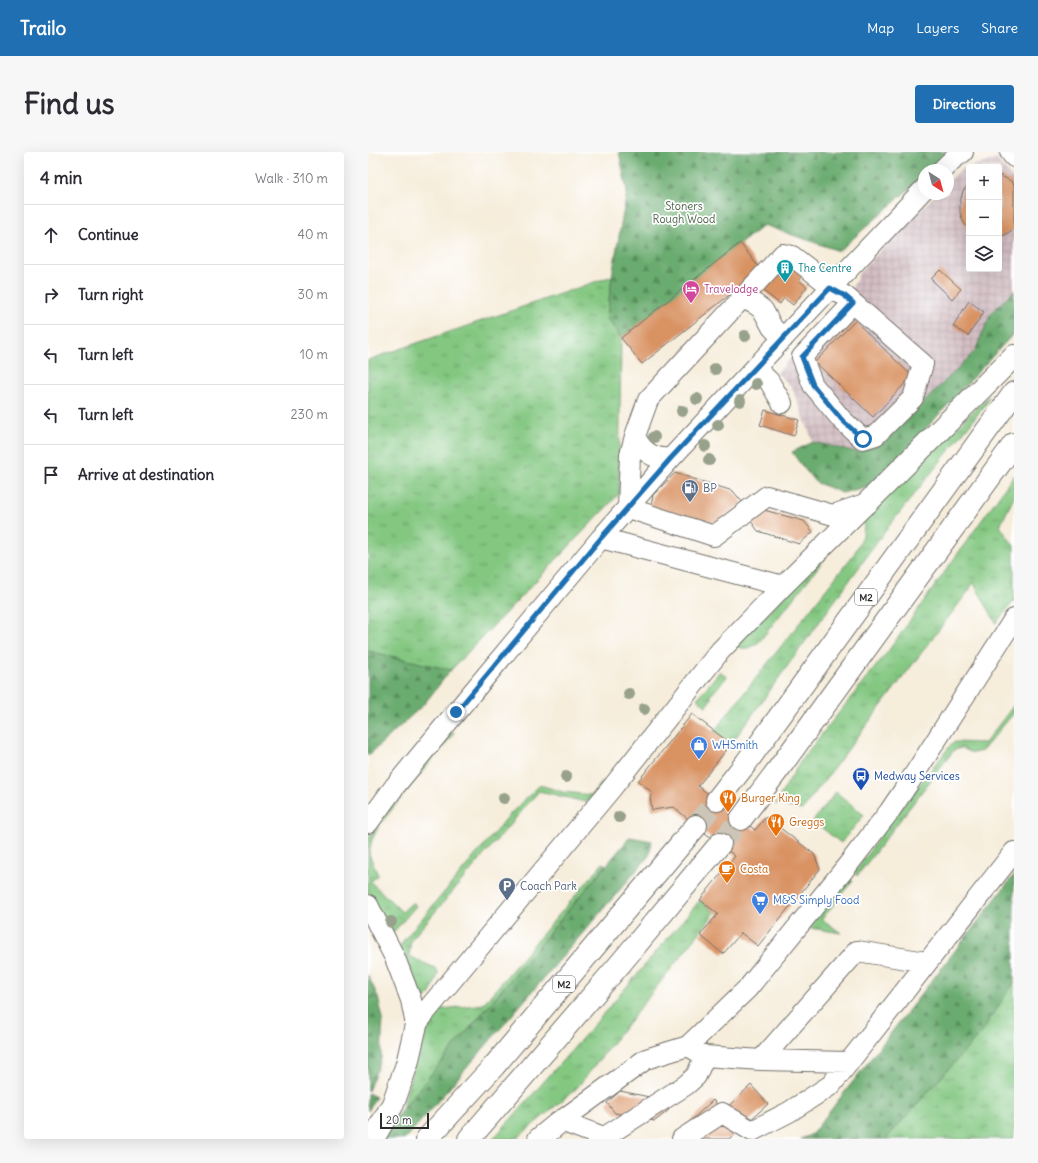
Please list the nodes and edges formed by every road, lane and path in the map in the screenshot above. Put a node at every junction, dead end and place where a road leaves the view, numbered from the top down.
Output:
1 (963, 152) edge
2 (1010, 152) edge
3 (1014, 157) edge
4 (948, 164) edge
5 (918, 195) edge
6 (830, 288) junction
7 (742, 298) junction
8 (853, 303) junction
9 (783, 339) junction
10 (1014, 356) edge
11 (755, 368) junction
12 (1014, 393) edge
13 (782, 403) dead end
14 (635, 436) junction
15 (1014, 444) edge
16 (671, 458) junction
17 (867, 503) junction
18 (628, 508) junction
19 (601, 538) junction
20 (783, 586) junction
21 (1014, 619) edge
22 (717, 800) tunnel mouth
23 (741, 819) tunnel mouth
24 (368, 823) edge
25 (696, 826) tunnel mouth
26 (720, 844) tunnel mouth
27 (1014, 852) edge
28 (368, 906) edge
29 (926, 962) junction
30 (416, 1025) junction
31 (688, 1046) junction
32 (706, 1056) junction
33 (761, 1060) junction
34 (849, 1062) junction
35 (561, 1121) junction
36 (751, 1135) edge
37 (606, 1138) edge
38 (372, 1139) edge
39 (427, 1139) edge
40 (470, 1139) edge
41 (539, 1139) edge
42 (682, 1139) edge

1 - 4 street
2 - 3 street
5 - 6 street
6 - 7 street
6 - 8 street
6 - 9 street
7 - 9 street
7 - 14 street
8 - 8 street
9 - 11 street
10 - 17 highway
11 - 13 street
11 - 16 street
12 - 22 highway, M2
14 - 16 street
14 - 18 street
15 - 23 highway
16 - 18 street
17 - 18 street
17 - 20 street
18 - 19 street
19 - 20 street
19 - 24 street
20 - 30 street
21 - 31 street
25 - 39 highway, M2
26 - 40 highway, M2
27 - 29 street
28 - 30 street
29 - 33 street
29 - 34 street
30 - 38 highway
31 - 32 street
31 - 35 street
32 - 33 street
32 - 37 street
33 - 34 street
34 - 36 street
35 - 37 street
35 - 41 highway
36 - 42 street

